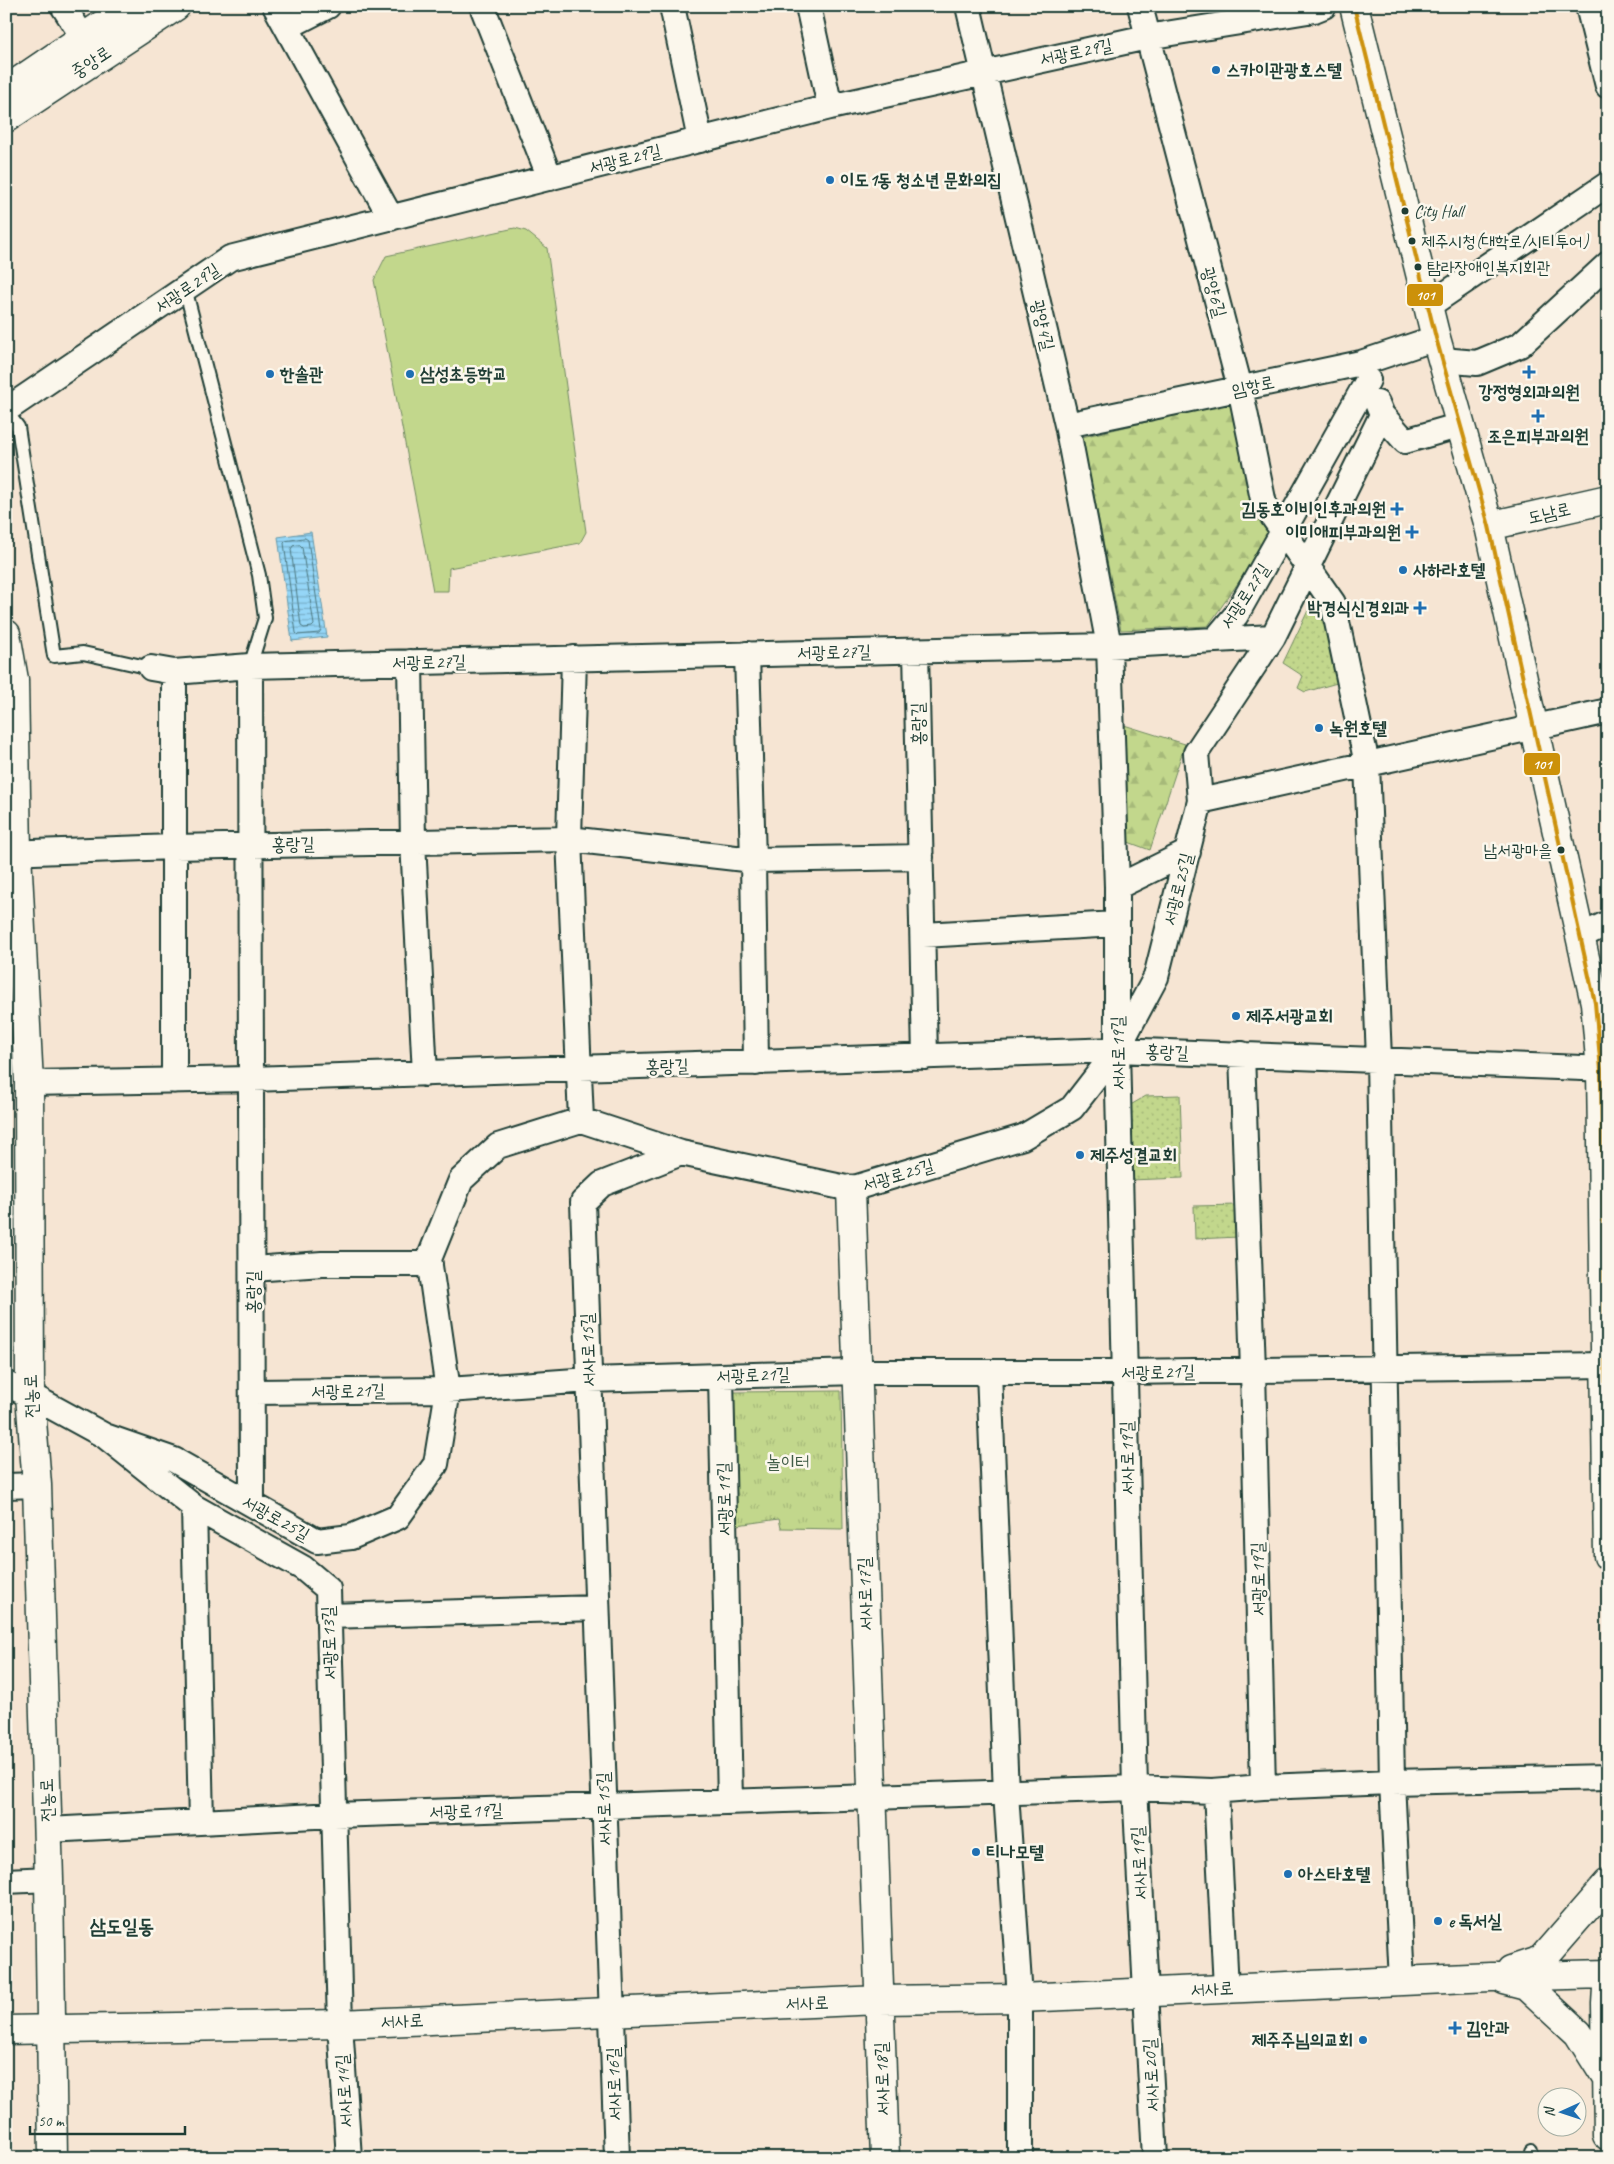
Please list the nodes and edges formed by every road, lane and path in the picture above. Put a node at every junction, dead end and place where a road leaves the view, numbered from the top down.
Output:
1 (63, 6) edge
2 (130, 6) edge
3 (176, 6) edge
4 (275, 6) edge
5 (328, 6) edge
6 (482, 6) edge
7 (672, 6) edge
8 (808, 6) edge
9 (968, 6) edge
10 (1140, 6) edge
11 (1324, 6) edge
12 (1354, 6) edge
13 (1588, 6) edge
14 (287, 27) junction
15 (83, 37) junction
16 (1147, 37) junction
17 (982, 73) junction
18 (1608, 86) edge
19 (6, 90) edge
20 (830, 107) junction
21 (6, 118) edge
22 (700, 140) junction
23 (550, 178) junction
24 (1608, 184) edge
25 (391, 218) junction
26 (1608, 264) edge
27 (185, 288) junction
28 (1428, 306) junction
29 (1439, 349) junction
30 (1365, 372) junction
31 (1240, 388) junction
32 (6, 411) edge
33 (1382, 415) junction
34 (1067, 425) junction
35 (1461, 425) junction
36 (1608, 499) edge
37 (1489, 526) junction
38 (1284, 532) junction
39 (1308, 567) junction
40 (6, 634) edge
41 (1273, 637) junction
42 (1215, 640) junction
43 (1109, 646) junction
44 (916, 651) junction
45 (747, 654) junction
46 (574, 658) junction
47 (410, 662) junction
48 (250, 666) junction
49 (163, 670) junction
50 (1608, 711) edge
51 (1535, 727) junction
52 (1367, 764) junction
53 (1200, 801) junction
54 (569, 839) junction
55 (413, 842) junction
56 (250, 845) junction
57 (174, 847) junction
58 (1188, 852) junction
59 (11, 853) edge
60 (921, 857) junction
61 (753, 860) junction
62 (1117, 887) junction
63 (1608, 923) edge
64 (1117, 924) junction
65 (923, 935) junction
66 (1582, 936) junction
67 (1601, 1002) edge
68 (1117, 1050) junction
69 (1242, 1054) junction
70 (925, 1057) junction
71 (1379, 1059) junction
72 (756, 1063) junction
73 (580, 1069) junction
74 (1605, 1070) edge
75 (425, 1074) junction
76 (251, 1079) junction
77 (174, 1080) junction
78 (29, 1083) junction
79 (581, 1120) junction
80 (681, 1153) junction
81 (851, 1189) junction
82 (430, 1264) junction
83 (253, 1269) junction
84 (1606, 1365) edge
85 (1386, 1368) junction
86 (1253, 1370) junction
87 (858, 1372) junction
88 (989, 1372) junction
89 (1125, 1372) junction
90 (721, 1376) junction
91 (589, 1380) junction
92 (18, 1390) edge
93 (448, 1390) junction
94 (253, 1392) junction
95 (105, 1436) junction
96 (37, 1485) junction
97 (6, 1486) edge
98 (252, 1504) junction
99 (194, 1507) junction
100 (317, 1541) junction
101 (1608, 1556) edge
102 (302, 1568) junction
103 (597, 1608) junction
104 (328, 1616) junction
105 (1608, 1777) edge
106 (1392, 1782) junction
107 (1263, 1787) junction
108 (1135, 1788) junction
109 (1216, 1791) junction
110 (1006, 1792) junction
111 (872, 1797) junction
112 (730, 1802) junction
113 (603, 1806) junction
114 (334, 1815) junction
115 (201, 1822) junction
116 (48, 1830) junction
117 (49, 1879) junction
118 (6, 1881) edge
119 (1608, 1883) edge
120 (1608, 1974) edge
121 (1491, 1977) junction
122 (1402, 1981) junction
123 (1226, 1988) junction
124 (1147, 1992) junction
125 (1020, 1998) junction
126 (880, 2000) junction
127 (611, 2011) junction
128 (340, 2024) junction
129 (52, 2029) junction
130 (6, 2030) edge
131 (1607, 2078) edge
132 (1608, 2136) edge
133 (53, 2158) edge
134 (349, 2158) edge
135 (617, 2158) edge
136 (885, 2158) edge
137 (1020, 2158) edge
138 (1154, 2158) edge

1 - 15 street
2 - 15 street, 중앙로
3 - 21 street, 중앙로
4 - 14 street
5 - 14 street
6 - 23 street
7 - 22 street
8 - 20 street
9 - 17 street, 광양4길
10 - 16 street, 광양6길
11 - 16 street, 서광로29길
12 - 28 street
13 - 18 street
14 - 25 street
15 - 19 street, 중앙로
16 - 17 street, 서광로29길
16 - 31 street, 광양6길
17 - 20 street, 서광로29길
17 - 34 street, 광양4길
20 - 22 street, 서광로29길
22 - 23 street, 서광로29길
23 - 25 street, 서광로29길
24 - 28 street
25 - 27 street, 서광로29길
26 - 29 street
27 - 32 street, 서광로29길
27 - 48 lane
28 - 29 street
29 - 30 street, 임항로
29 - 35 street
30 - 31 street, 임항로
30 - 33 street
30 - 38 street, 서광로27길
31 - 34 street, 임항로
31 - 38 street, 광양6길
32 - 49 lane
33 - 35 street
33 - 39 street, 서광로25길
34 - 43 street, 광양4길
35 - 37 street
36 - 37 street, 도남로
37 - 51 street
38 - 39 street, 광양6길
38 - 42 street, 서광로27길
39 - 41 street, 서광로25길
39 - 52 street, 광양6길
40 - 59 street, 전농로
41 - 42 street
41 - 53 street, 서광로25길
42 - 43 street, 서광로27길
43 - 44 street, 서광로27길
43 - 62 street, 서사로19길
44 - 45 street, 서광로27길
44 - 60 street, 홍랑길
45 - 46 street, 서광로27길
45 - 61 street
46 - 47 street, 서광로27길
46 - 54 street
47 - 48 street, 서광로27길
47 - 55 street
48 - 49 street, 서광로27길
48 - 56 street
49 - 57 street
50 - 51 street
51 - 52 street
51 - 66 street
52 - 53 street
52 - 71 street
53 - 58 street, 서광로25길
54 - 55 street, 홍랑길
54 - 61 street, 홍랑길
54 - 73 street
55 - 56 street, 홍랑길
55 - 75 street
56 - 57 street, 홍랑길
56 - 76 street
57 - 59 street, 홍랑길
57 - 77 street
58 - 62 street
58 - 68 street, 서광로25길
59 - 78 street, 전농로
60 - 61 street, 홍랑길
60 - 65 street, 홍랑길
61 - 72 street
62 - 64 street, 서사로19길
63 - 66 street
64 - 65 street
64 - 68 street, 서사로19길
65 - 70 street, 홍랑길
66 - 67 street
67 - 74 street
68 - 69 street, 홍랑길
68 - 70 street, 홍랑길
68 - 81 street, 서광로25길
68 - 89 street, 서사로19길
69 - 71 street, 홍랑길
69 - 86 street
70 - 72 street, 홍랑길
71 - 74 street, 홍랑길
71 - 85 street
72 - 73 street, 홍랑길
73 - 75 street, 홍랑길
73 - 79 street
74 - 84 street
75 - 76 street, 홍랑길
76 - 77 street, 홍랑길
76 - 83 street, 홍랑길
77 - 78 street, 홍랑길
78 - 92 street, 전농로
79 - 80 street, 서광로25길
79 - 82 street, 서광로25길
80 - 81 street, 서광로25길
80 - 91 street, 서사로15길
81 - 87 street, 서사로17길
82 - 83 street
82 - 93 street, 서광로25길
83 - 94 street, 홍랑길
84 - 85 street, 서광로21길
84 - 101 street
85 - 86 street, 서광로21길
85 - 106 street
86 - 89 street, 서광로21길
86 - 107 street, 서광로19길
87 - 88 street, 서광로21길
87 - 90 street, 서광로21길
87 - 111 street, 서사로17길
88 - 89 street, 서광로21길
88 - 110 street
89 - 108 street, 서사로19길
90 - 91 street, 서광로21길
90 - 112 street, 서광로19길
91 - 93 street, 서광로21길
91 - 103 street, 서사로15길
92 - 95 street, 서광로13길
92 - 96 street, 전농로
93 - 94 street, 서광로21길
93 - 100 street, 서광로25길
94 - 98 street, 홍랑길
95 - 98 street, 서광로25길
95 - 99 street, 서광로13길
96 - 97 street
96 - 116 street, 전농로
98 - 100 street, 서광로25길
99 - 102 street, 서광로13길
99 - 115 street
100 - 102 street
102 - 104 street, 서광로13길
103 - 104 street
103 - 113 street, 서사로15길
104 - 114 street, 서광로13길
105 - 106 street, 서광로19길
106 - 107 street, 서광로19길
106 - 122 street
107 - 109 street, 서광로19길
108 - 109 street, 서광로19길
108 - 110 street, 서광로19길
108 - 124 street, 서사로19길
109 - 123 street
110 - 111 street, 서광로19길
110 - 125 street
111 - 112 street, 서광로19길
111 - 126 street, 서사로17길
112 - 113 street, 서광로19길
113 - 114 street, 서광로19길
113 - 127 street, 서사로15길
114 - 115 street, 서광로19길
114 - 128 street, 서광로13길
115 - 116 street, 서광로19길
116 - 117 street, 전농로
117 - 118 street
117 - 129 street, 전농로
119 - 121 street
120 - 121 street, 서사로
120 - 131 street
121 - 122 street, 서사로
121 - 131 street
122 - 123 street, 서사로
123 - 124 street, 서사로
124 - 125 street, 서사로
124 - 138 street, 서사로20길
125 - 126 street, 서사로
125 - 137 street
126 - 127 street, 서사로
126 - 136 street, 서사로18길
127 - 128 street, 서사로
127 - 135 street, 서사로16길
128 - 129 street, 서사로
128 - 134 street, 서사로14길
129 - 130 street, 서사로
129 - 133 street, 전농로
131 - 132 street

